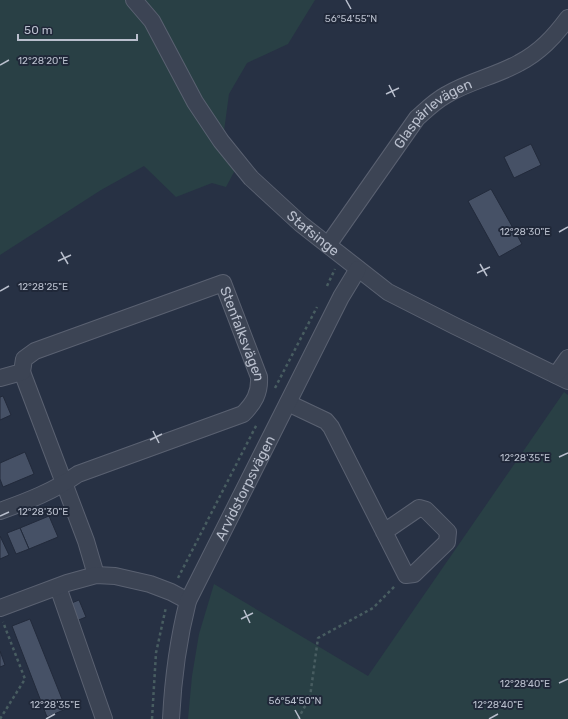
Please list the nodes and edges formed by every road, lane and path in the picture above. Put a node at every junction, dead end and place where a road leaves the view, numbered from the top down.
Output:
1 (134, 0) edge
2 (568, 18) edge
3 (328, 245) junction
4 (358, 269) junction
5 (568, 358) edge
6 (22, 372) junction
7 (0, 378) edge
8 (562, 378) edge
9 (288, 403) junction
10 (65, 484) junction
11 (0, 511) edge
12 (384, 532) junction
13 (96, 575) junction
14 (406, 575) junction
15 (58, 587) junction
16 (188, 601) junction
17 (1, 614) edge
18 (0, 719) edge
19 (104, 719) edge
20 (171, 719) edge
21 (298, 719) edge

1 - 3 street, Stafsinge
2 - 3 street, Glaspärlevägen
3 - 4 street, Stafsinge
4 - 8 street, Stafsinge
4 - 9 street, Arvidstorpsvägen
5 - 8 street
6 - 7 street
6 - 10 street
6 - 10 street, Stenfalksvägen
9 - 12 street
9 - 16 street, Arvidstorpsvägen
10 - 11 street, Stenfalksvägen
10 - 13 street
12 - 14 street
12 - 14 street
13 - 15 street
13 - 16 street
14 - 21 path
15 - 17 street
15 - 19 street
16 - 20 street, Arvidstorpsvägen
17 - 18 path

